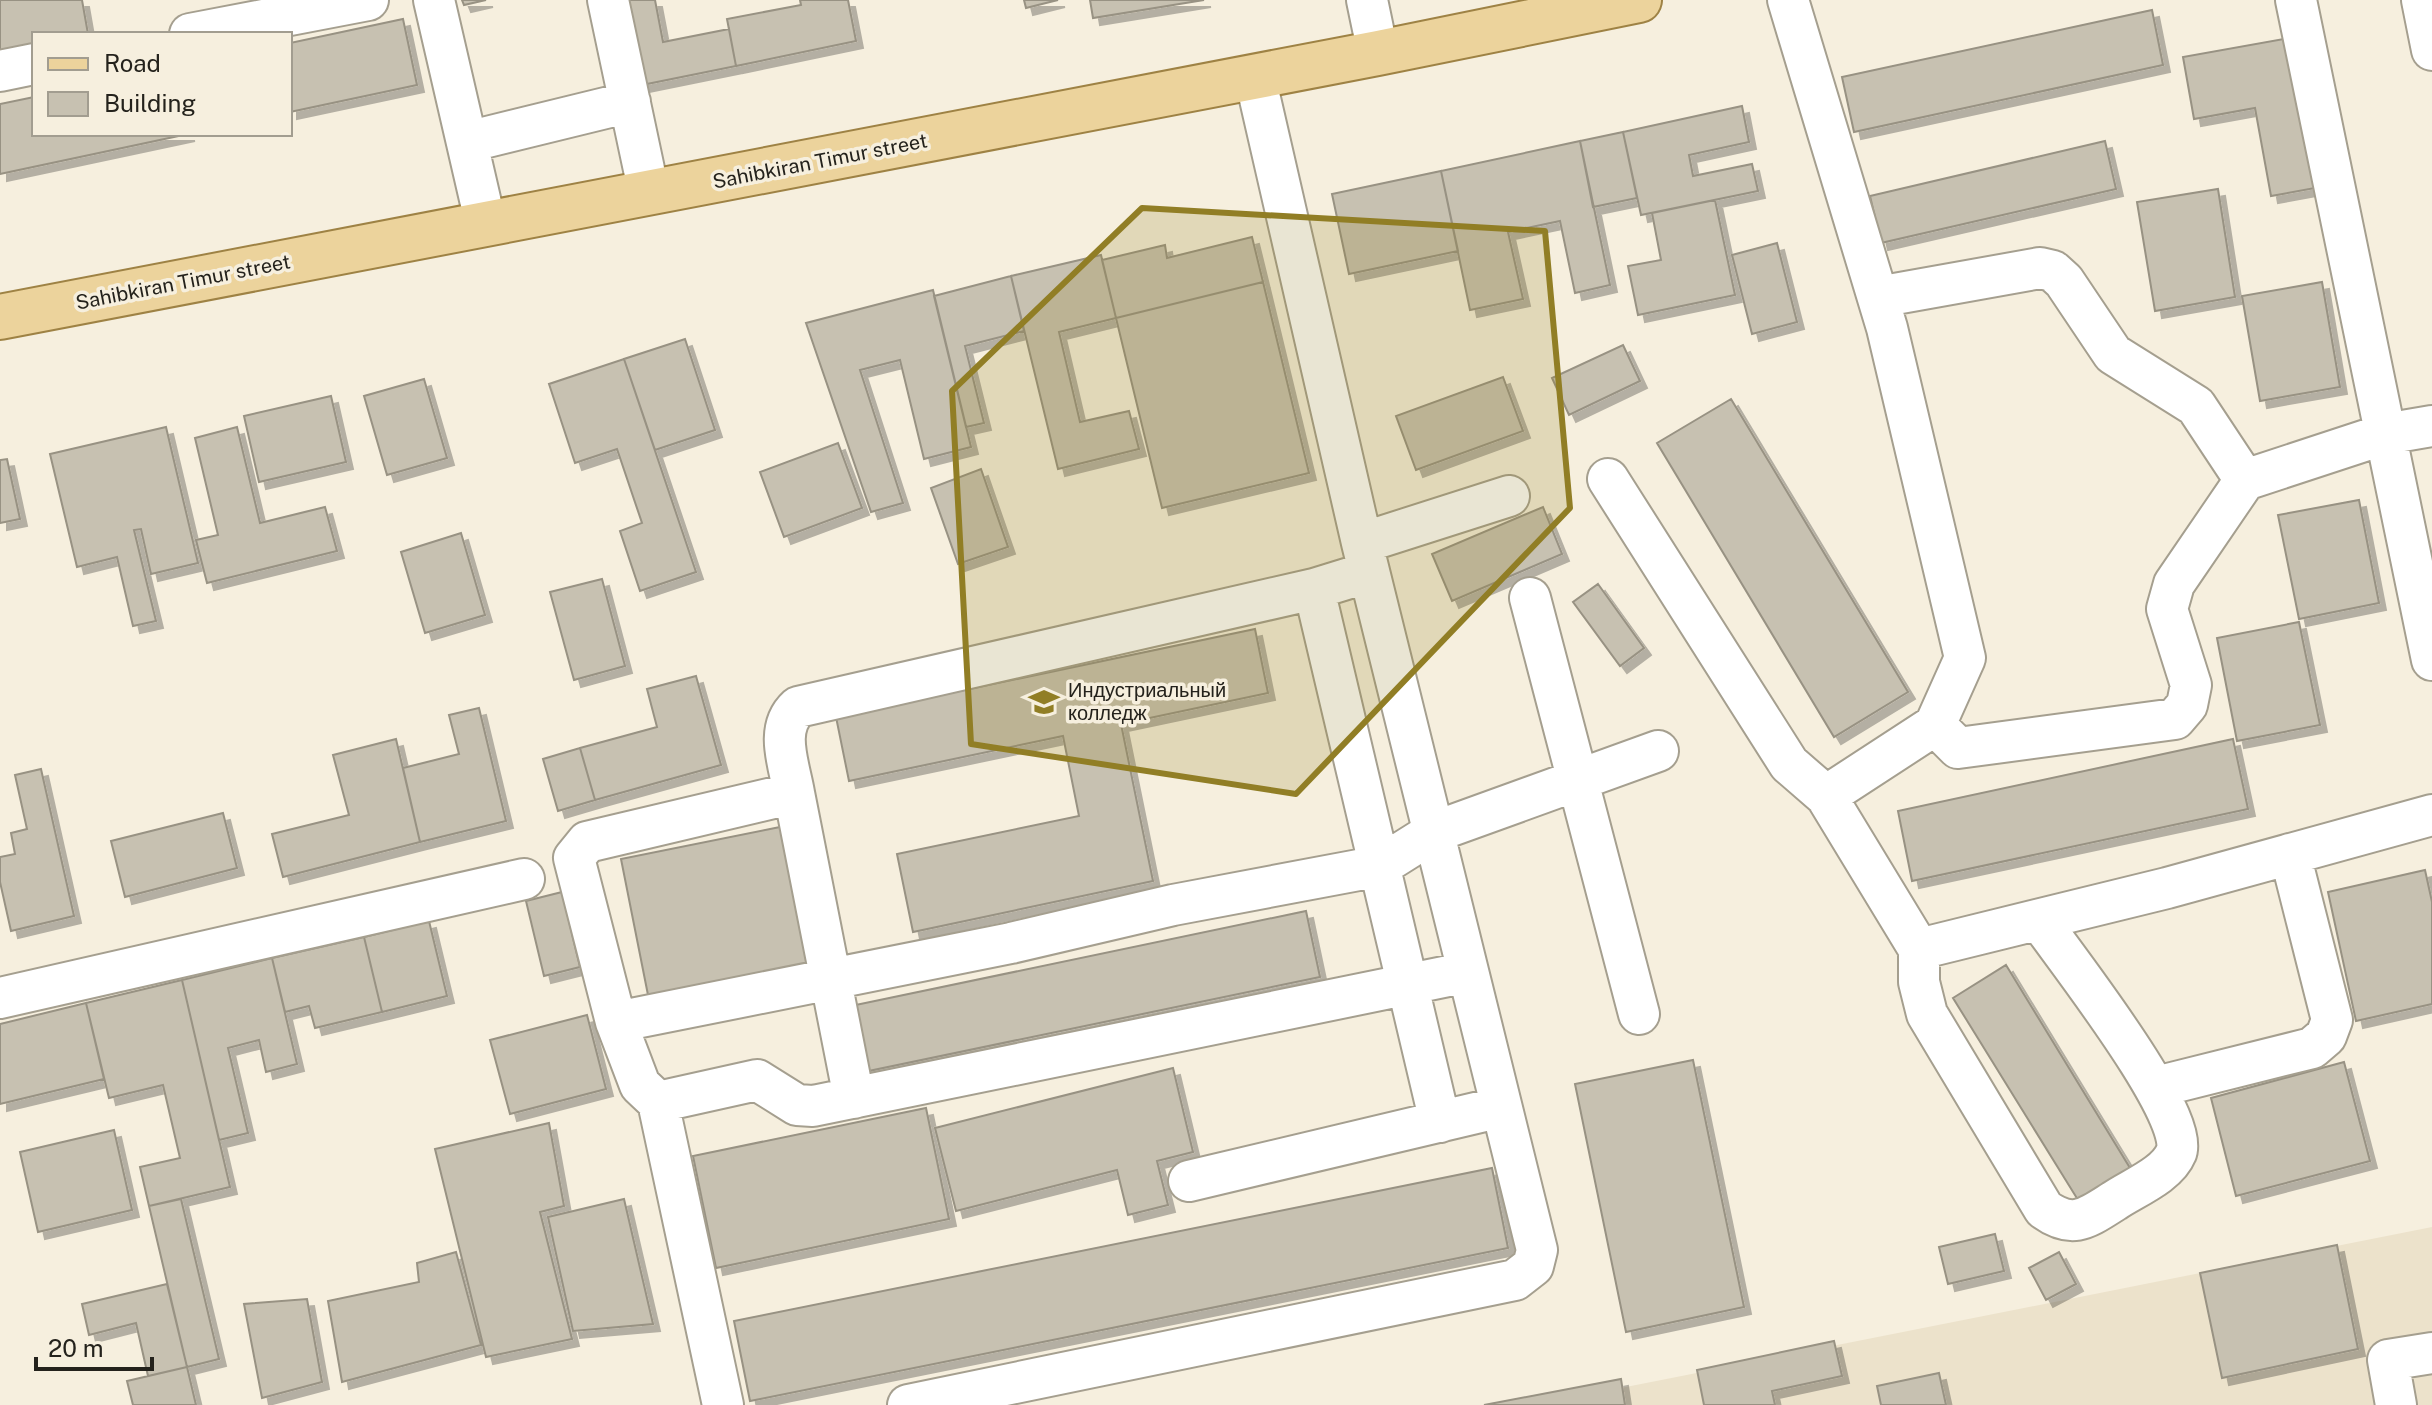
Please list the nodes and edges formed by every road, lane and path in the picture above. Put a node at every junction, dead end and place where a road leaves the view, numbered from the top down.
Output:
1 (368, 0) edge
2 (434, 0) edge
3 (608, 0) edge
4 (1367, 0) edge
5 (1639, 0) edge
6 (1788, 0) edge
7 (2296, 0) edge
8 (2422, 0) edge
9 (200, 32) edge
10 (2432, 50) edge
11 (1378, 53) junction
12 (32, 64) edge
13 (0, 71) edge
14 (1255, 77) junction
15 (630, 102) junction
16 (467, 142) junction
17 (649, 193) junction
18 (486, 225) junction
19 (1878, 297) junction
20 (0, 317) edge
21 (2432, 426) edge
22 (2385, 434) junction
23 (1608, 479) dead end
24 (2245, 480) junction
25 (1509, 496) dead end
26 (1366, 558) junction
27 (1314, 589) junction
28 (1530, 598) dead end
29 (2432, 660) edge
30 (1405, 718) junction
31 (1935, 725) junction
32 (1348, 732) junction
33 (1658, 751) dead end
34 (1578, 779) junction
35 (794, 793) junction
36 (1826, 796) junction
37 (2432, 815) edge
38 (1434, 832) junction
39 (2290, 854) junction
40 (1380, 866) junction
41 (524, 879) dead end
42 (2040, 921) junction
43 (1919, 949) junction
44 (1468, 972) junction
45 (832, 980) junction
46 (1407, 985) junction
47 (0, 998) edge
48 (1639, 1014) dead end
49 (616, 1022) junction
50 (2156, 1087) junction
51 (854, 1098) junction
52 (658, 1102) junction
53 (1501, 1107) junction
54 (1440, 1122) junction
55 (1189, 1181) dead end
56 (2432, 1353) edge
57 (723, 1405) edge
58 (908, 1405) edge
59 (2396, 1405) edge

1 - 9 street
2 - 16 street
3 - 15 street
4 - 11 street
5 - 11 main road, Sahibkiran Timur street
6 - 19 street
7 - 22 street
8 - 10 street
11 - 14 main road, Sahibkiran Timur street
12 - 13 street
14 - 17 main road, Sahibkiran Timur street
14 - 26 street
15 - 16 street
15 - 17 street
16 - 18 street
17 - 18 main road, Sahibkiran Timur street
18 - 20 main road, Sahibkiran Timur street
19 - 24 street
19 - 31 street
21 - 22 street
22 - 24 street
22 - 29 street
23 - 36 street
24 - 31 street
25 - 26 street
26 - 27 street
26 - 30 street
27 - 32 street
27 - 35 street
28 - 34 street
30 - 32 street
30 - 38 street
31 - 36 street
32 - 40 street
33 - 34 street
34 - 38 street
34 - 48 street
35 - 45 street
35 - 49 street
36 - 43 street
37 - 39 street
38 - 40 street
38 - 44 street
39 - 42 street
39 - 50 street
40 - 45 street
40 - 46 street
41 - 47 street
42 - 43 street
42 - 50 street
43 - 50 street
44 - 46 street
44 - 53 street
45 - 49 street
45 - 51 street
46 - 51 street
46 - 54 street
49 - 52 street
51 - 52 street
52 - 57 street
53 - 54 street
53 - 58 street
54 - 55 street
56 - 59 street

